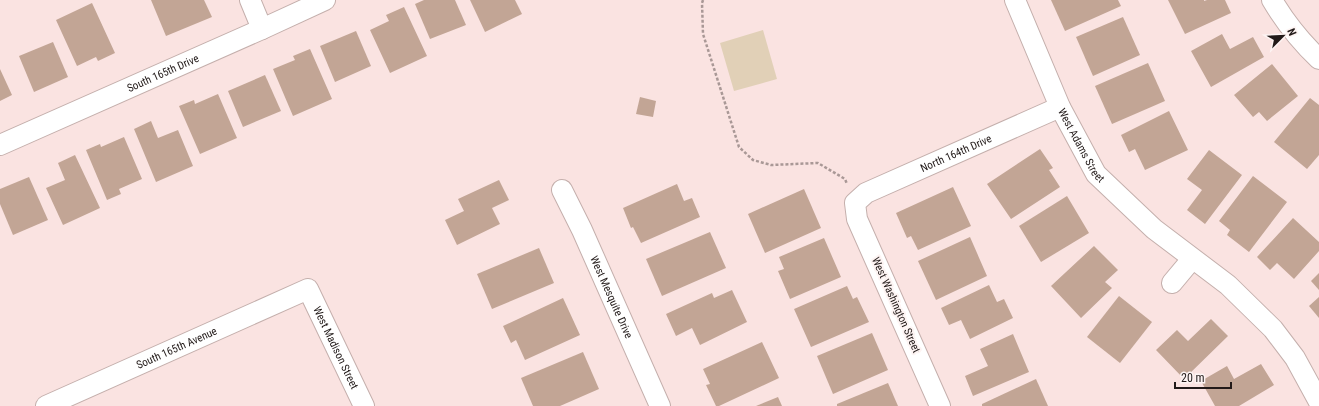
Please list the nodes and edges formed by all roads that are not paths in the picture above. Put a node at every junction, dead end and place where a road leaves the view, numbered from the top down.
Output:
1 (250, 0) edge
2 (324, 0) edge
3 (1015, 0) edge
4 (1272, 0) edge
5 (262, 29) junction
6 (1319, 59) edge
7 (1060, 107) junction
8 (0, 145) edge
9 (562, 190) dead end
10 (855, 204) joint
11 (1192, 258) junction
12 (1172, 283) dead end
13 (308, 289) joint
14 (1319, 402) edge
15 (46, 406) edge
16 (364, 406) edge
17 (660, 406) edge
18 (940, 406) edge

1 - 5 street
2 - 5 street, South 165th Drive
3 - 7 street, West Adams Street
4 - 6 street
5 - 8 street, South 165th Drive
7 - 10 street, North 164th Drive
7 - 11 street, West Adams Street
9 - 17 street, West Mesquite Drive
10 - 18 street, West Washington Street
11 - 12 street
11 - 14 street, West Adams Street
13 - 15 street, South 165th Avenue
13 - 16 street, West Madison Street

